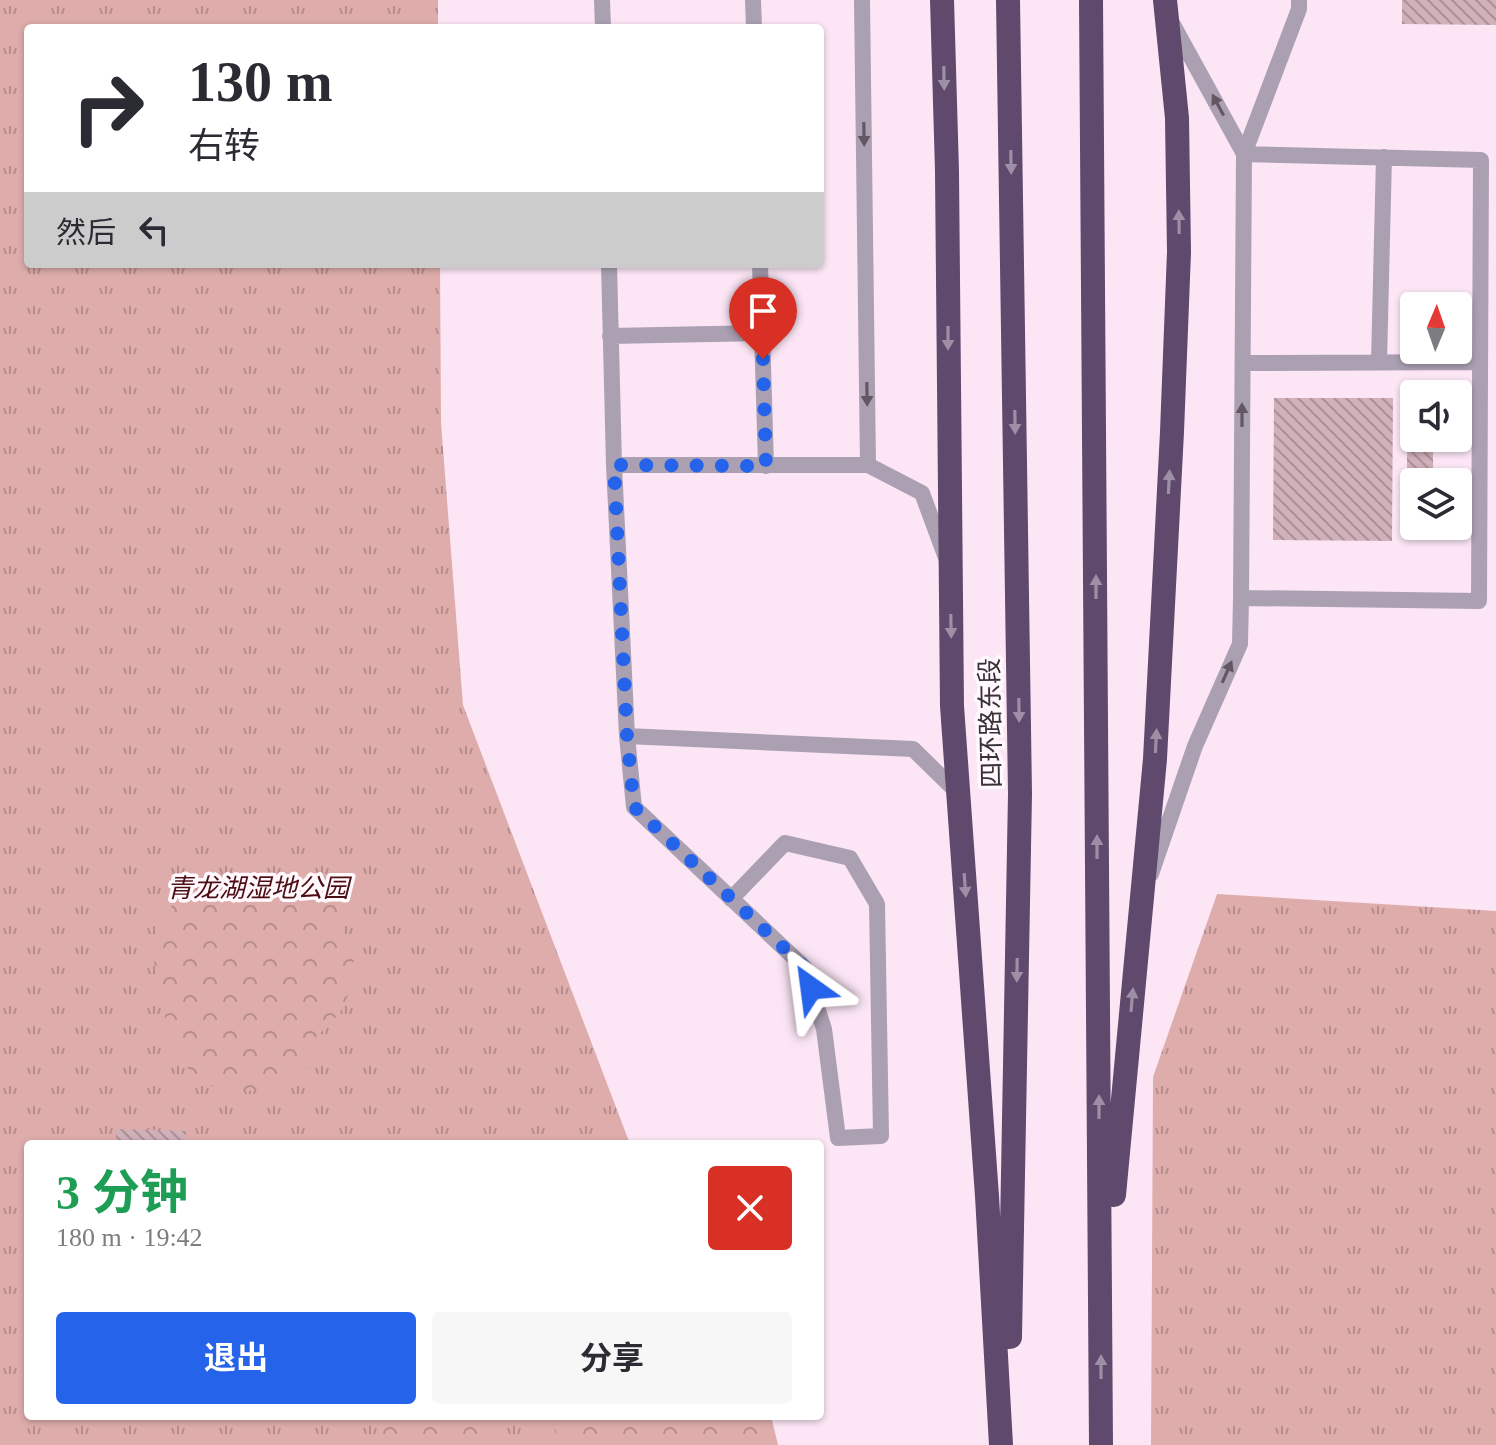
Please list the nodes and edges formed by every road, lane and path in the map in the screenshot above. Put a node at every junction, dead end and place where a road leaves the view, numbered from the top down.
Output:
1 (602, 0) edge
2 (753, 0) edge
3 (862, 0) edge
4 (942, 0) edge
5 (1008, 0) edge
6 (1091, 0) edge
7 (1299, 0) edge
8 (1166, 7) edge
9 (603, 24) edge
10 (754, 24) edge
11 (1244, 154) junction
12 (1384, 157) junction
13 (609, 268) edge
14 (760, 268) edge
15 (762, 333) junction
16 (610, 336) junction
17 (1379, 362) junction
18 (1480, 362) junction
19 (1243, 363) junction
20 (614, 465) junction
21 (868, 465) junction
22 (766, 466) junction
23 (950, 568) junction
24 (1241, 598) junction
25 (627, 736) junction
26 (958, 793) junction
27 (731, 899) junction
28 (1142, 902) junction
29 (1101, 1329) junction
30 (1001, 1445) edge
31 (1010, 1445) edge
32 (1101, 1445) edge

1 - 9 lane
2 - 10 lane
3 -> 21 lane
4 -> 23 highway
5 -> 31 highway, 四环路东段
29 -> 6 highway
7 - 11 lane
11 -> 8 lane
28 -> 8 highway
11 - 12 lane
11 - 19 lane
12 - 17 lane
12 - 18 lane
13 - 16 lane
14 - 15 lane
15 - 16 lane
15 - 22 lane
16 - 20 lane
17 - 18 lane
17 - 19 lane
18 - 24 lane
24 -> 19 lane
20 - 22 lane
20 - 25 lane
21 - 22 lane
21 - 23 lane
23 -> 26 highway
28 -> 24 lane
25 - 26 lane
25 - 27 lane
26 -> 30 highway
27 - 27 lane
29 -> 28 highway
32 -> 29 highway

